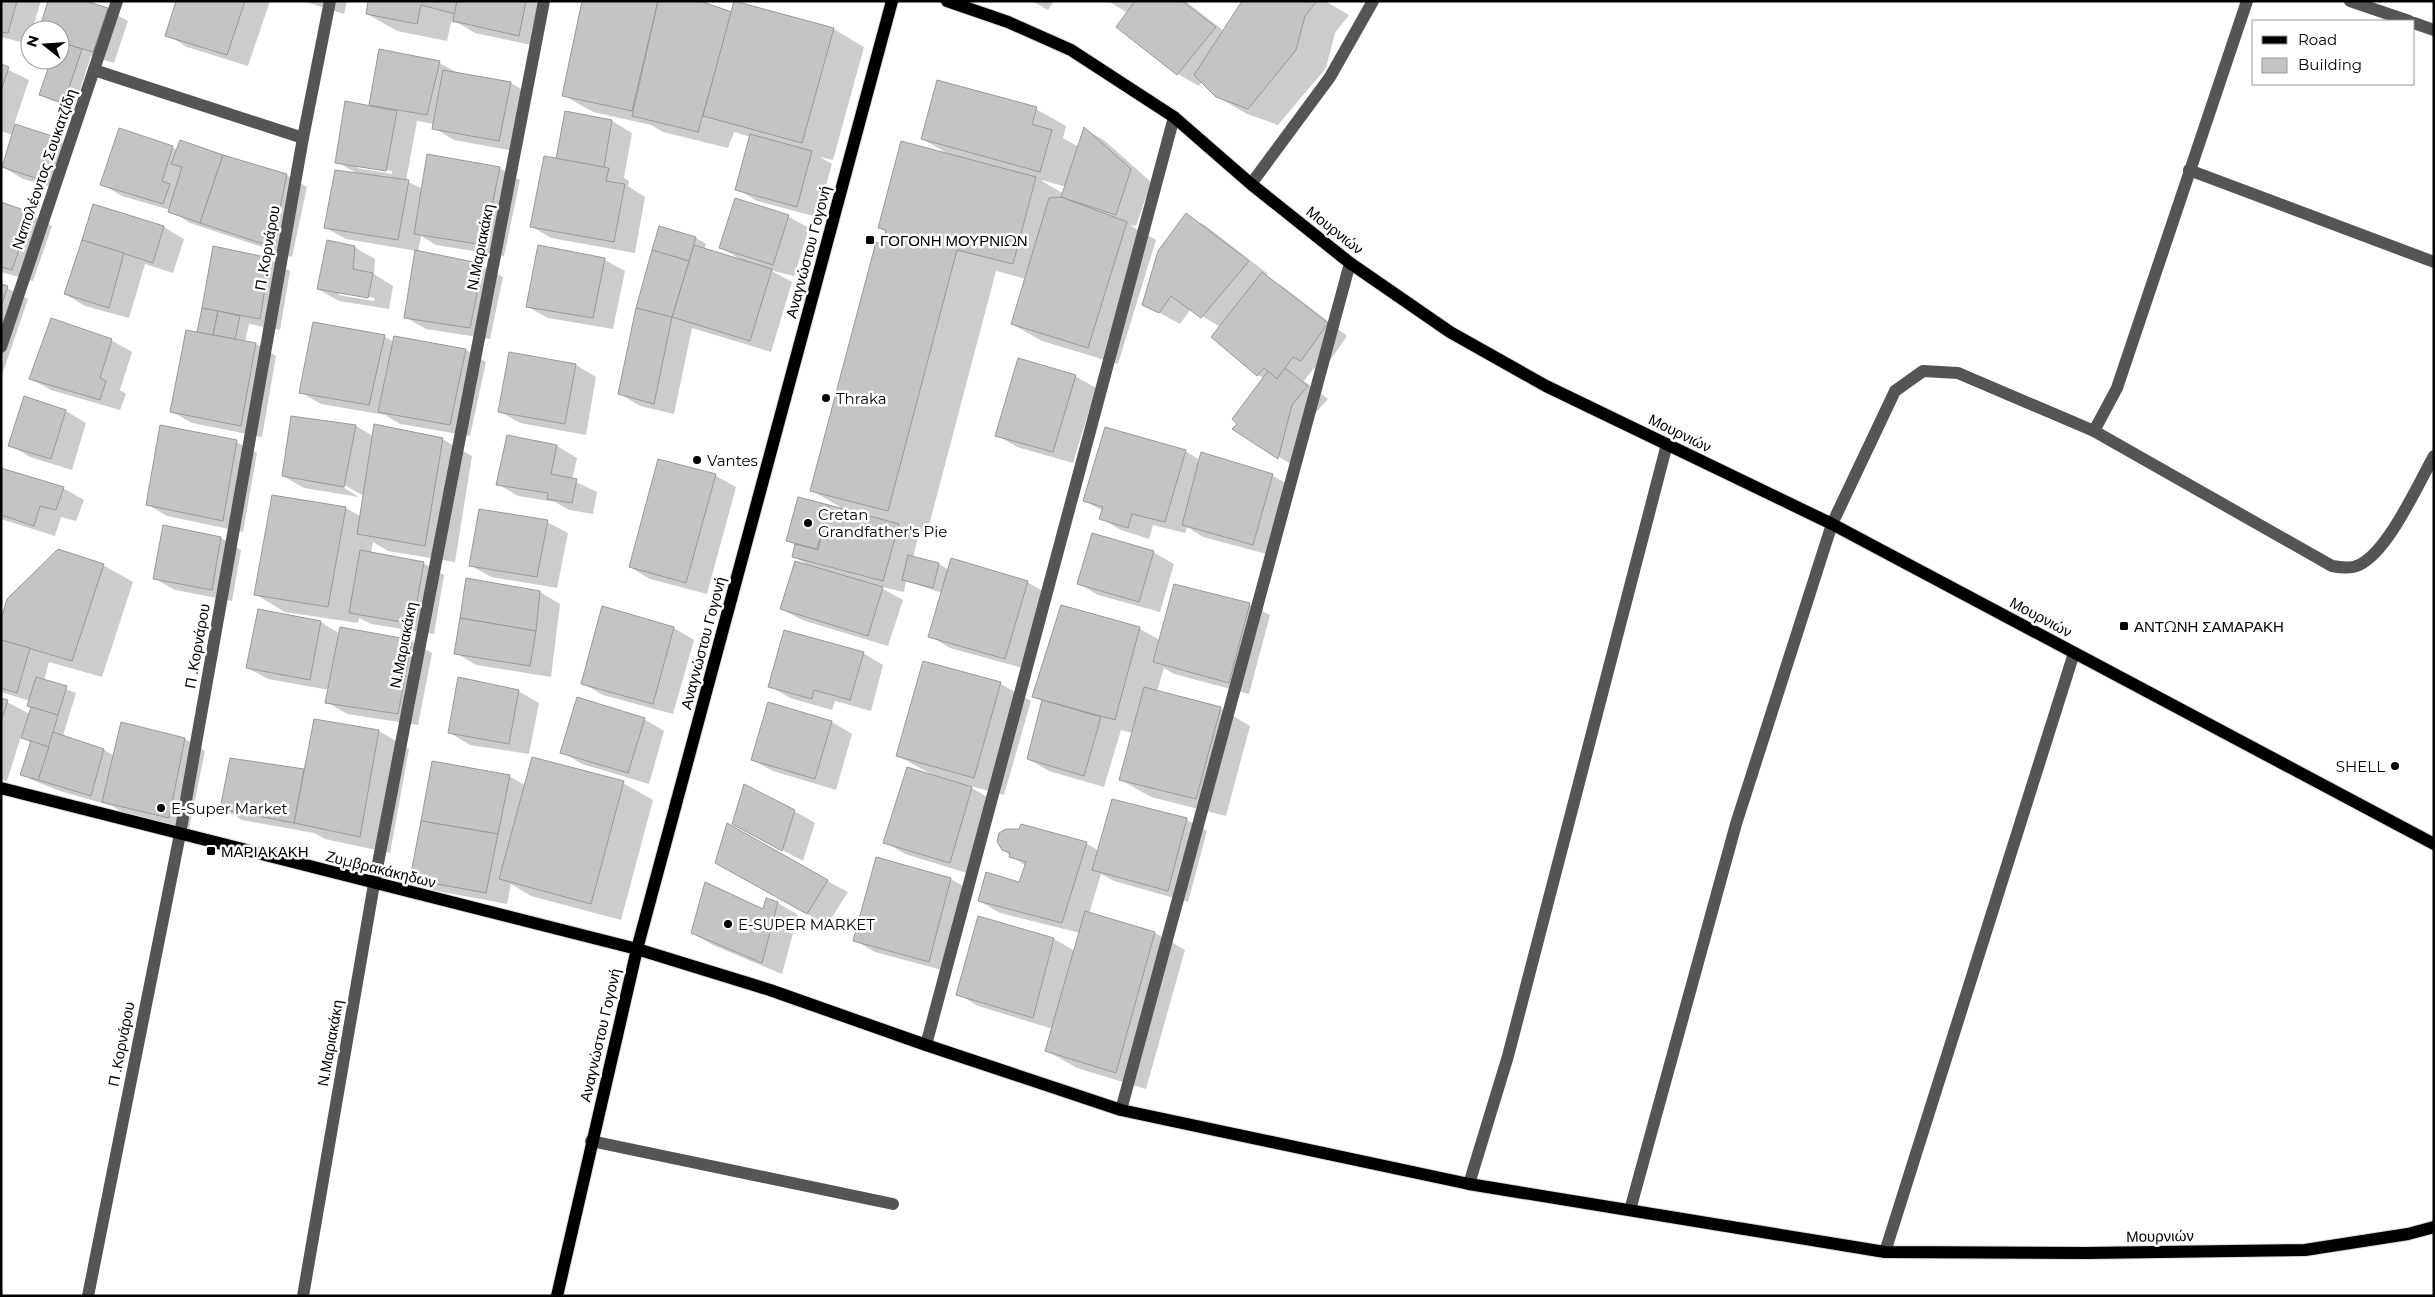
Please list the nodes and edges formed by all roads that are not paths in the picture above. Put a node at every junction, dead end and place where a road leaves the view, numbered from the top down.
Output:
1 (117, 1) edge
2 (330, 1) edge
3 (544, 1) edge
4 (892, 1) edge
5 (947, 1) edge
6 (1373, 1) edge
7 (2247, 1) edge
8 (2350, 1) edge
9 (2406, 20) edge
10 (2415, 23) edge
11 (2434, 30) edge
12 (94, 70) junction
13 (1174, 117) junction
14 (303, 138) junction
15 (2190, 170) junction
16 (1251, 184) junction
17 (2434, 262) edge
18 (1350, 263) junction
19 (1, 347) edge
20 (2094, 431) junction
21 (1667, 444) junction
22 (2434, 456) edge
23 (1832, 524) junction
24 (2074, 653) junction
25 (1, 788) edge
26 (180, 834) junction
27 (2434, 844) edge
28 (374, 884) junction
29 (637, 949) junction
30 (926, 1045) junction
31 (1121, 1110) junction
32 (591, 1141) junction
33 (1469, 1184) junction
34 (893, 1204) dead end
35 (1630, 1210) junction
36 (2434, 1227) edge
37 (1884, 1252) junction
38 (88, 1296) edge
39 (303, 1296) edge
40 (557, 1296) edge

1 - 12 street, Ναπολέοντος Σουκατζίδη
2 - 14 street, Π .Κορνάρου
3 - 28 street, Ν.Μαριακάκη
4 - 29 main road, Αναγνώστου Γογονή
5 - 13 main road, Μουρνιών
6 - 16 street
7 - 15 street
8 - 9 street
10 - 11 street
12 - 14 street
12 - 19 street, Ναπολέοντος Σουκατζίδη
13 - 16 main road, Μουρνιών
13 - 30 street
14 - 26 street, Π .Κορνάρου
15 - 17 street
15 - 20 street
16 - 18 main road, Μουρνιών
18 - 21 main road, Μουρνιών
18 - 31 street
20 - 22 street
20 - 23 street
21 - 23 main road, Μουρνιών
21 - 33 street
23 - 24 main road, Μουρνιών
23 - 35 street
24 - 27 main road, Μουρνιών
24 - 37 street
25 - 26 main road, Ζυμβρακάκηδων
26 - 28 main road, Ζυμβρακάκηδων
26 - 38 street, Π .Κορνάρου
28 - 29 main road, Ζυμβρακάκηδων
28 - 39 street, Ν.Μαριακάκη
29 - 30 main road, Ζυμβρακάκηδων
29 - 32 main road, Αναγνώστου Γογονή
30 - 31 main road, Ζυμβρακάκηδων
31 - 33 main road, Μουρνιών
32 - 34 street
32 - 40 main road, Αναγνώστου Γογονή
33 - 35 main road, Μουρνιών
35 - 37 main road, Μουρνιών
36 - 37 main road, Μουρνιών

